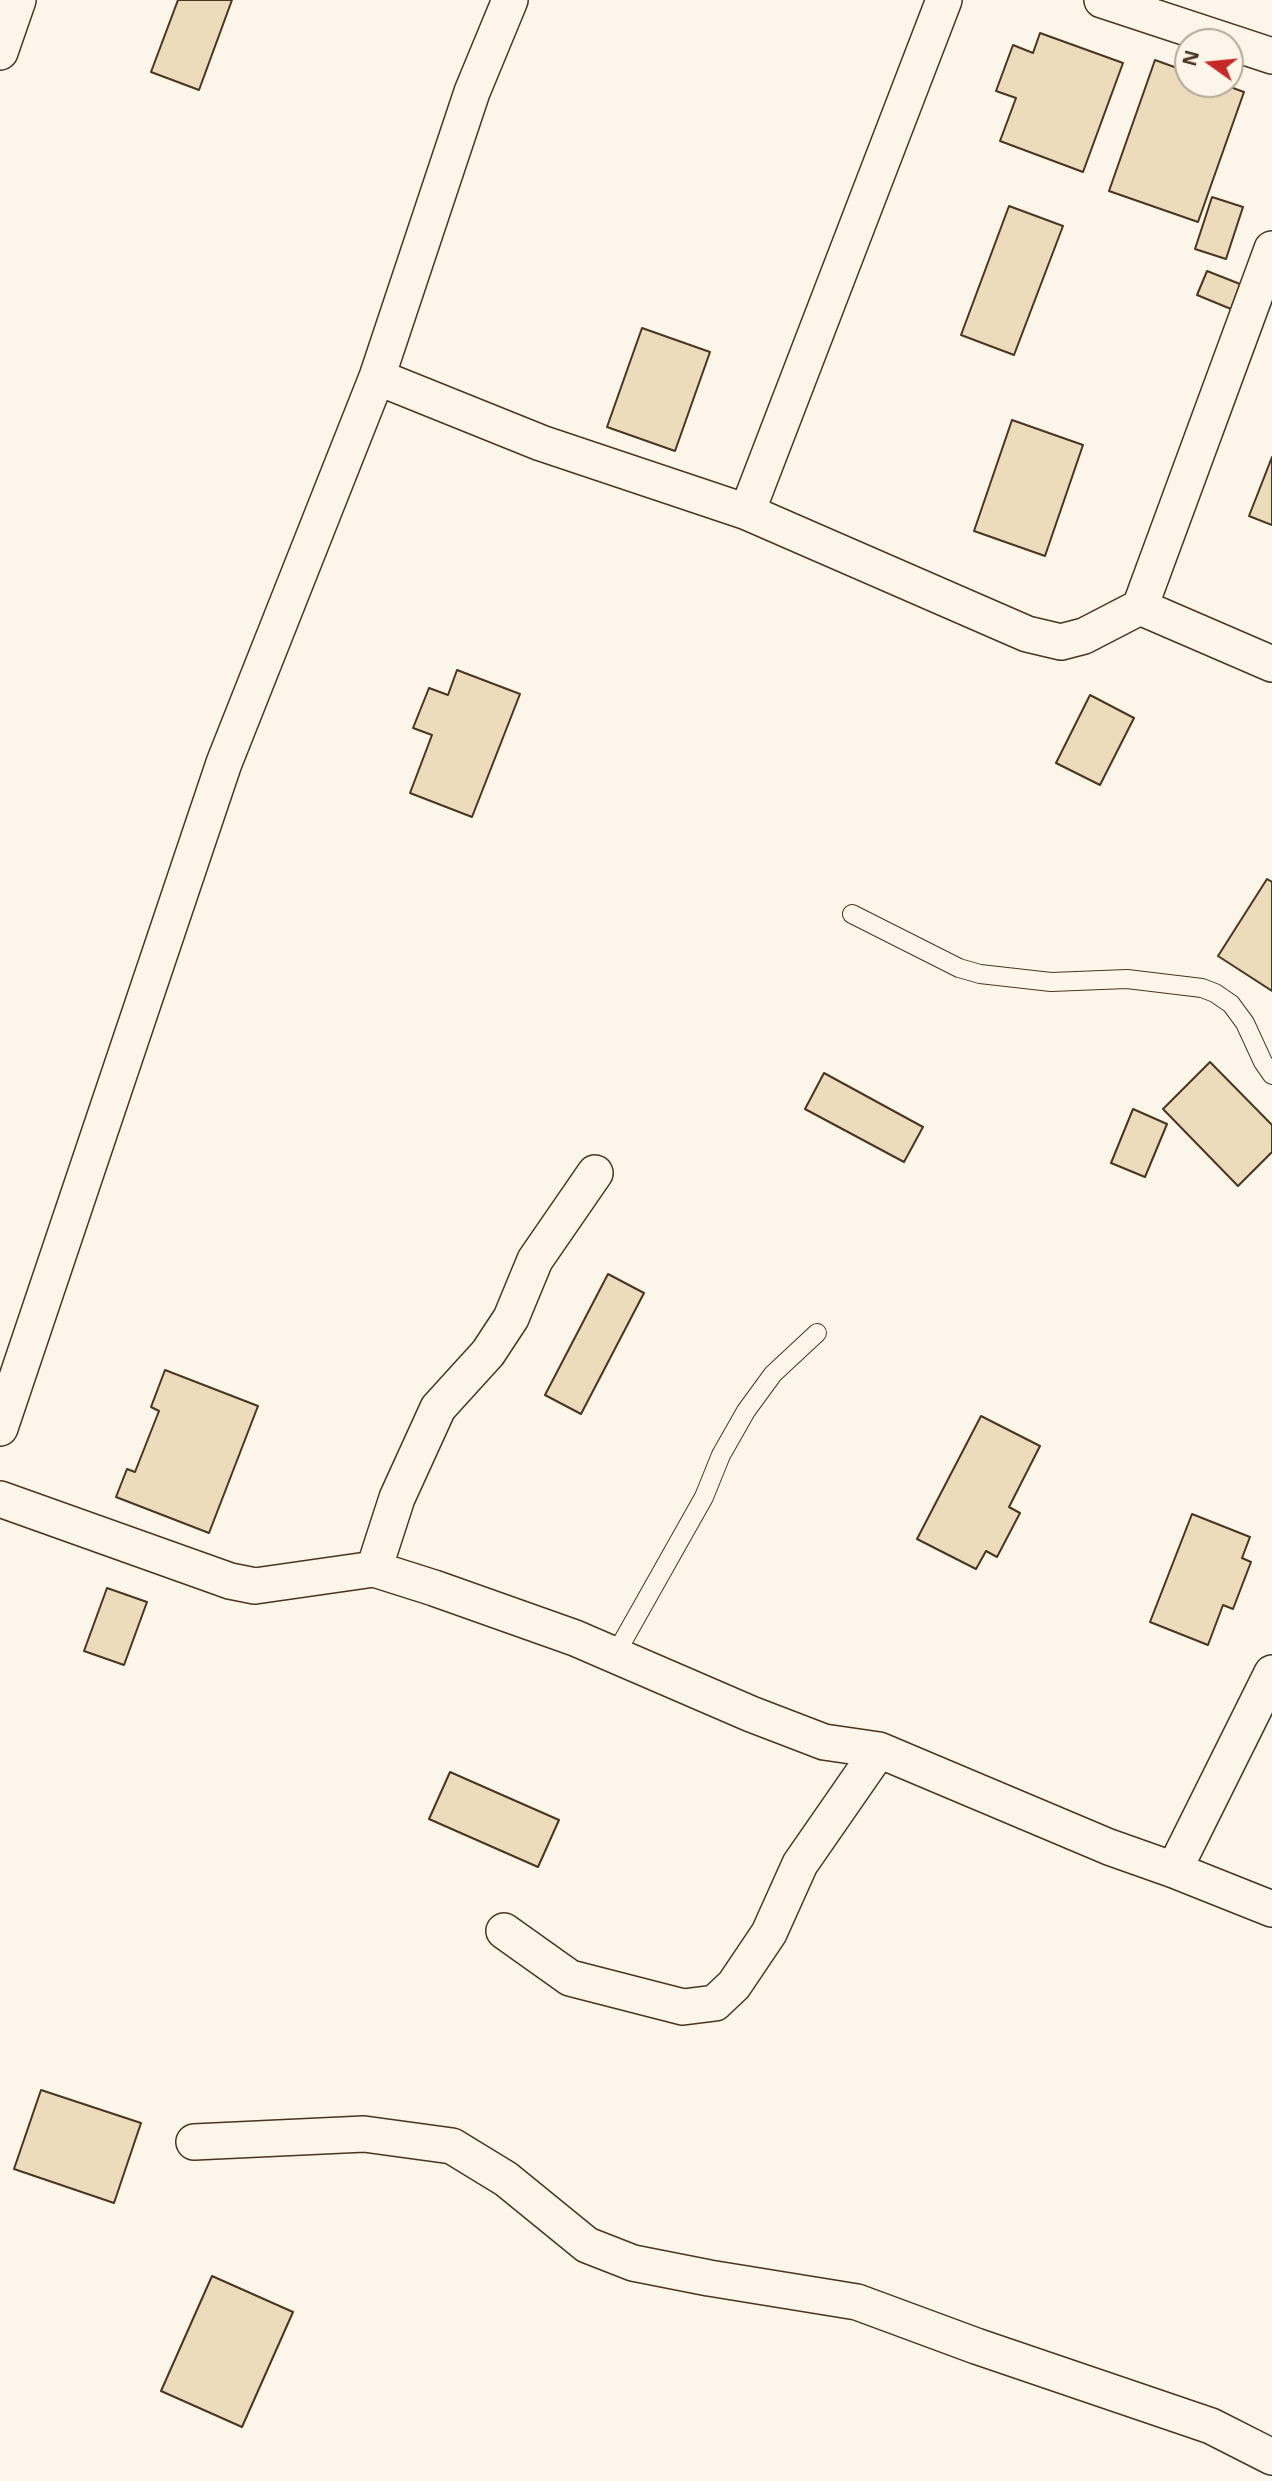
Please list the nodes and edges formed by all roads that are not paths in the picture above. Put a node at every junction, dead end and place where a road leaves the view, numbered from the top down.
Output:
1 (18, 0) edge
2 (510, 0) edge
3 (944, 0) edge
4 (1102, 0) edge
5 (0, 52) edge
6 (1272, 56) edge
7 (1272, 248) edge
8 (377, 377) junction
9 (747, 512) junction
10 (1140, 607) junction
11 (1272, 664) edge
12 (852, 914) dead end
13 (1272, 1075) edge
14 (594, 1173) dead end
15 (817, 1334) dead end
16 (0, 1428) edge
17 (0, 1499) edge
18 (374, 1569) junction
19 (615, 1655) junction
20 (1272, 1673) edge
21 (879, 1750) junction
22 (1174, 1870) junction
23 (1272, 1909) edge
24 (504, 1931) dead end
25 (194, 2142) dead end
26 (1272, 2457) edge

1 - 5 street
2 - 8 street
3 - 9 street
4 - 6 street
7 - 10 street
8 - 9 street
8 - 16 street
9 - 10 street
10 - 11 street
12 - 13 lane
14 - 18 street
15 - 19 lane
17 - 18 street
18 - 19 street
19 - 21 street
20 - 22 street
21 - 22 street
21 - 24 street
22 - 23 street
25 - 26 street

